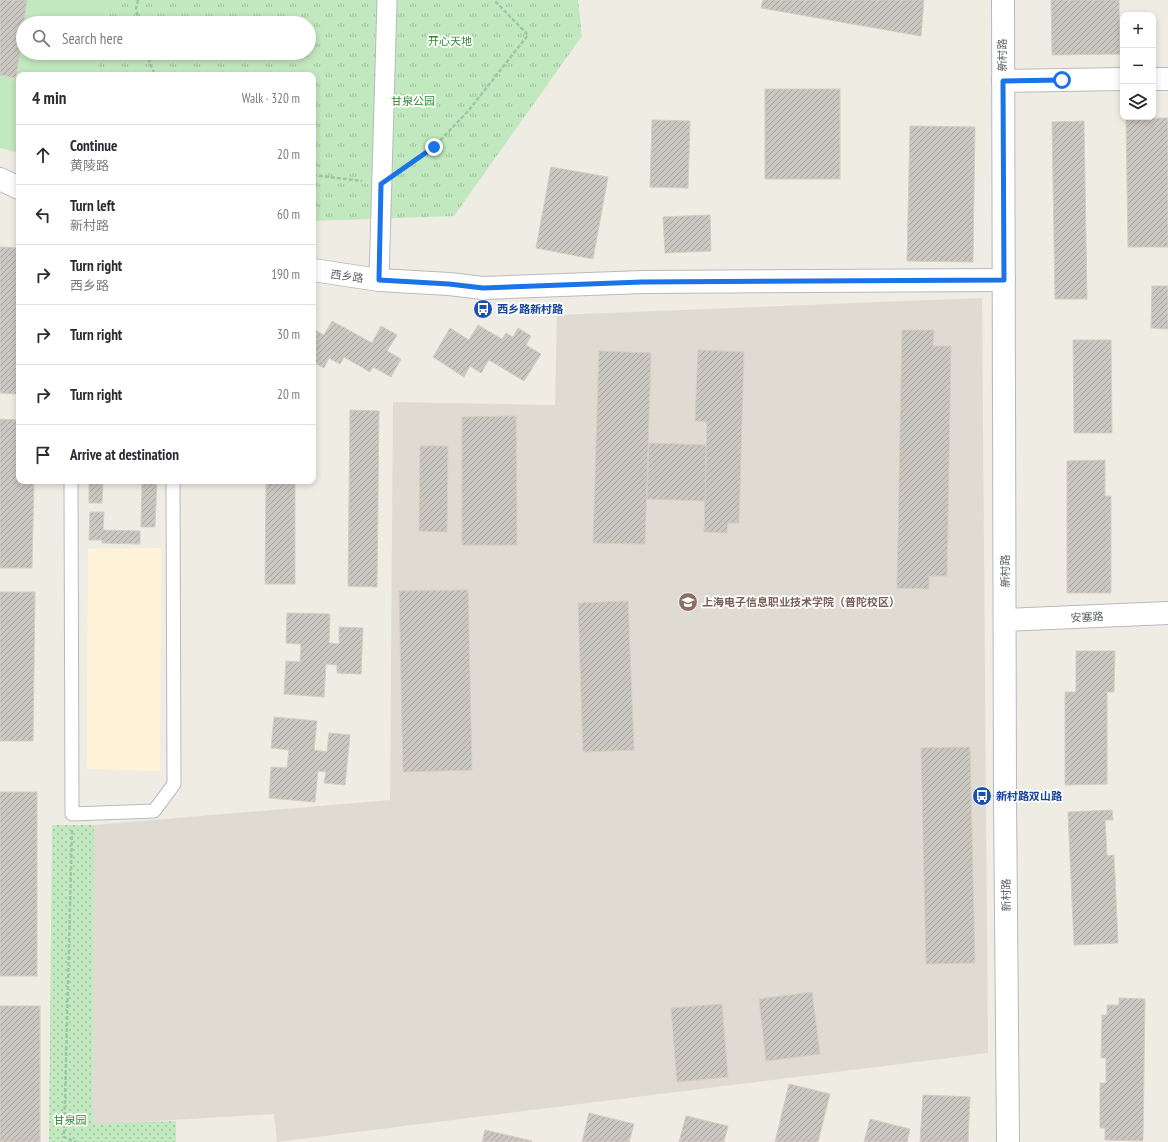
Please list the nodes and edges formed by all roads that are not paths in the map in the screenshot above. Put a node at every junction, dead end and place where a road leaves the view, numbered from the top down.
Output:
1 (387, 0) edge
2 (1003, 0) edge
3 (1156, 79) edge
4 (1168, 79) edge
5 (1120, 80) edge
6 (1003, 81) junction
7 (0, 179) edge
8 (16, 187) edge
9 (316, 270) edge
10 (379, 280) junction
11 (1004, 280) junction
12 (71, 484) edge
13 (173, 484) edge
14 (1168, 613) edge
15 (1006, 620) junction
16 (1008, 1142) edge

1 - 10 street
2 - 6 main road, 新村路
3 - 4 main road
5 - 6 main road
6 - 11 main road, 新村路
7 - 8 main road
9 - 10 main road, 西乡路
10 - 11 main road, 西乡路
11 - 15 main road, 新村路
12 - 13 lane
14 - 15 main road, 安塞路
15 - 16 main road, 新村路

